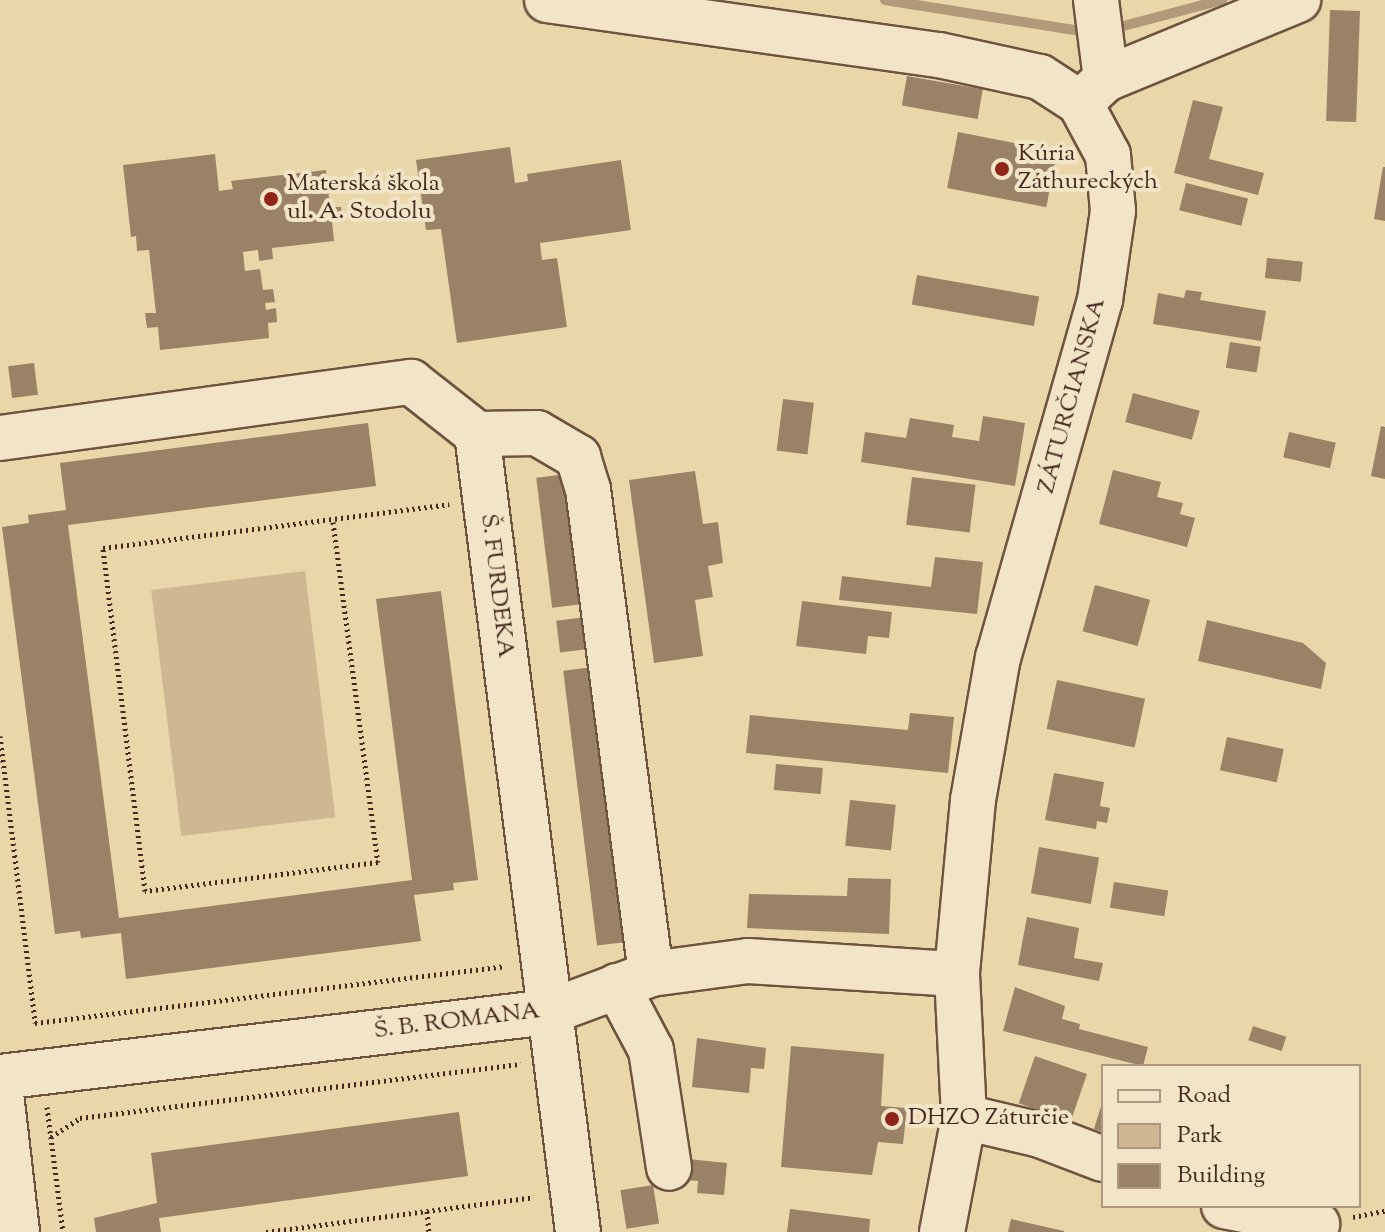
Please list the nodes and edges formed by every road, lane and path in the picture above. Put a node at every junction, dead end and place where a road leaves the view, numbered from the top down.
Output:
1 (547, 0) edge
2 (1298, 0) edge
3 (1096, 50) edge
4 (477, 434) junction
5 (0, 438) edge
6 (452, 490) dead end
7 (454, 503) junction
8 (456, 519) dead end
9 (333, 522) junction
10 (0, 736) edge
11 (509, 950) dead end
12 (957, 974) junction
13 (634, 980) junction
14 (549, 1012) junction
15 (0, 1077) edge
16 (526, 1078) dead end
17 (0, 1085) edge
18 (964, 1117) junction
19 (1101, 1158) edge
20 (669, 1168) dead end
21 (543, 1195) dead end
22 (1234, 1208) edge
23 (427, 1211) junction
24 (1317, 1224) dead end
25 (17, 1232) edge
26 (63, 1232) edge
27 (266, 1232) edge
28 (429, 1232) edge
29 (578, 1232) edge
30 (942, 1232) edge

1 - 3 street, ZÁTURČIANSKA
2 - 3 street
3 - 12 street, ZÁTURČIANSKA
4 - 5 street
4 - 13 street
4 - 14 street, Š. FURDEKA
6 - 7 path
7 - 8 path
7 - 9 path
9 - 9 path
10 - 11 path
12 - 13 street, Š. B. ROMANA
12 - 18 street, ZÁTURČIANSKA
13 - 14 street, Š. B. ROMANA
13 - 20 street
14 - 15 street, Š. B. ROMANA
14 - 29 street, Š. FURDEKA
16 - 26 path
17 - 25 street
18 - 19 street
18 - 30 street, ZÁTURČIANSKA
21 - 23 path
22 - 24 street
23 - 27 path
23 - 28 path

